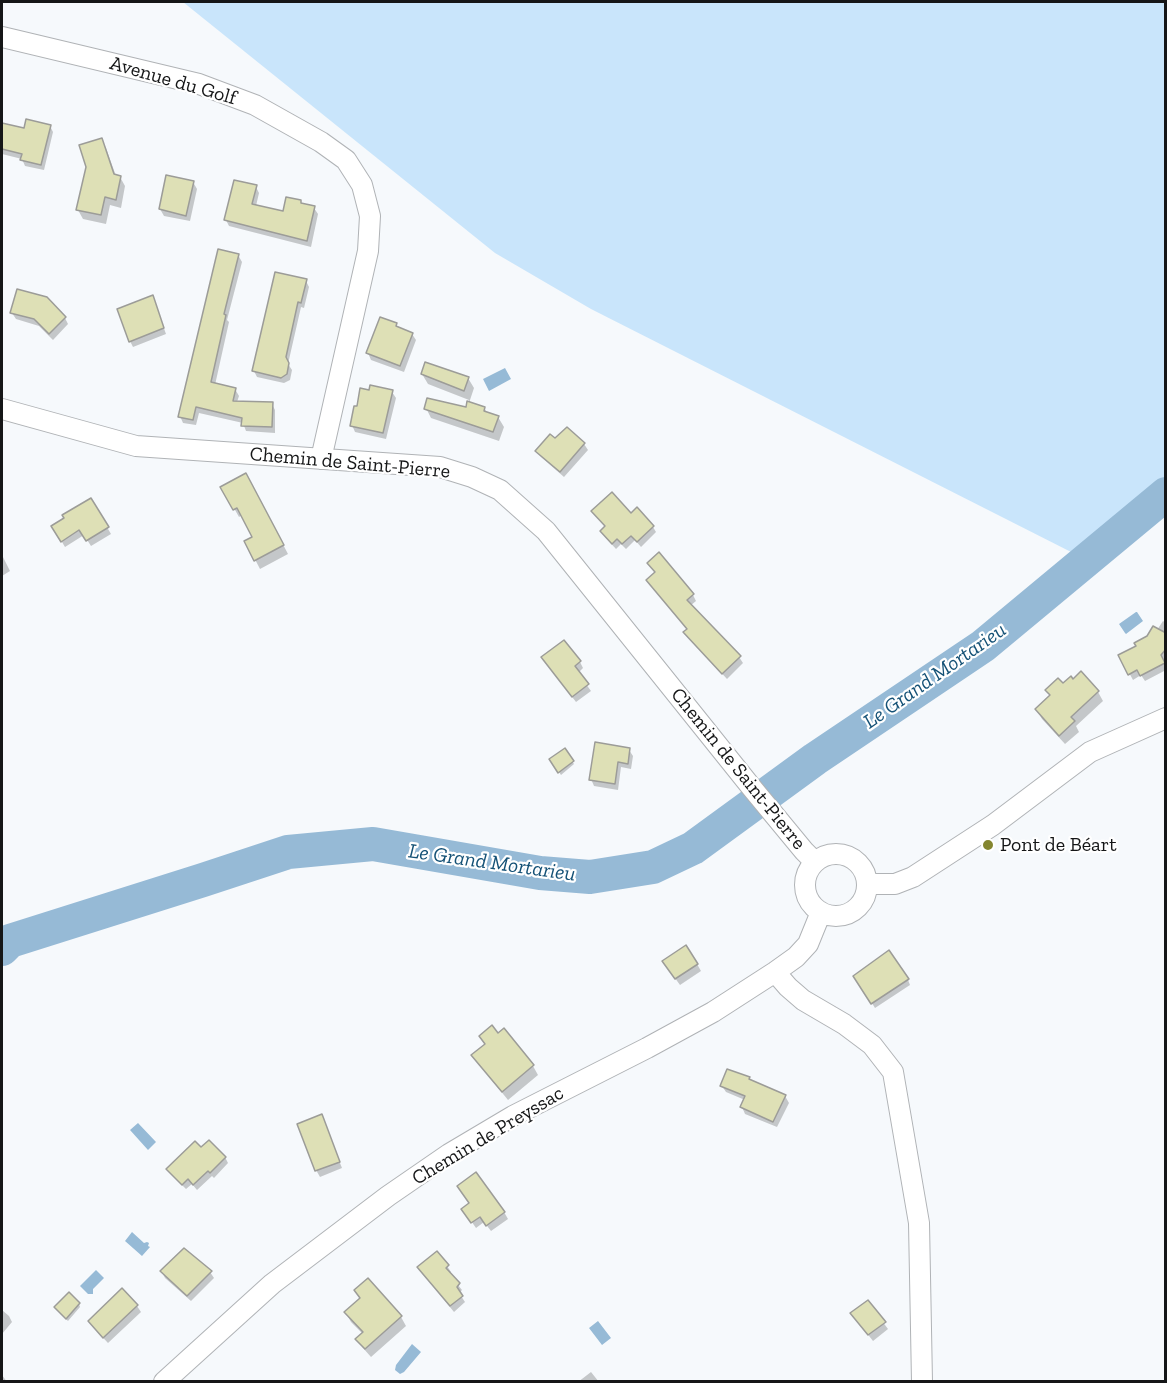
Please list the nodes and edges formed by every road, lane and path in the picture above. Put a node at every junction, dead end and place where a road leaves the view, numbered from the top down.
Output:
1 (2, 37) edge
2 (5, 413) edge
3 (321, 459) junction
4 (1166, 718) edge
5 (815, 862) junction
6 (867, 884) junction
7 (821, 912) junction
8 (775, 972) junction
9 (164, 1382) edge
10 (922, 1382) edge

1 - 3 street, Avenue du Golf
2 - 3 street, Chemin de Saint-Pierre
3 - 5 street, Chemin de Saint-Pierre
4 - 6 street
5 - 6 street
5 - 7 street
6 - 7 street
7 - 8 street, Chemin de Preyssac
8 - 9 street, Chemin de Preyssac
8 - 10 street

